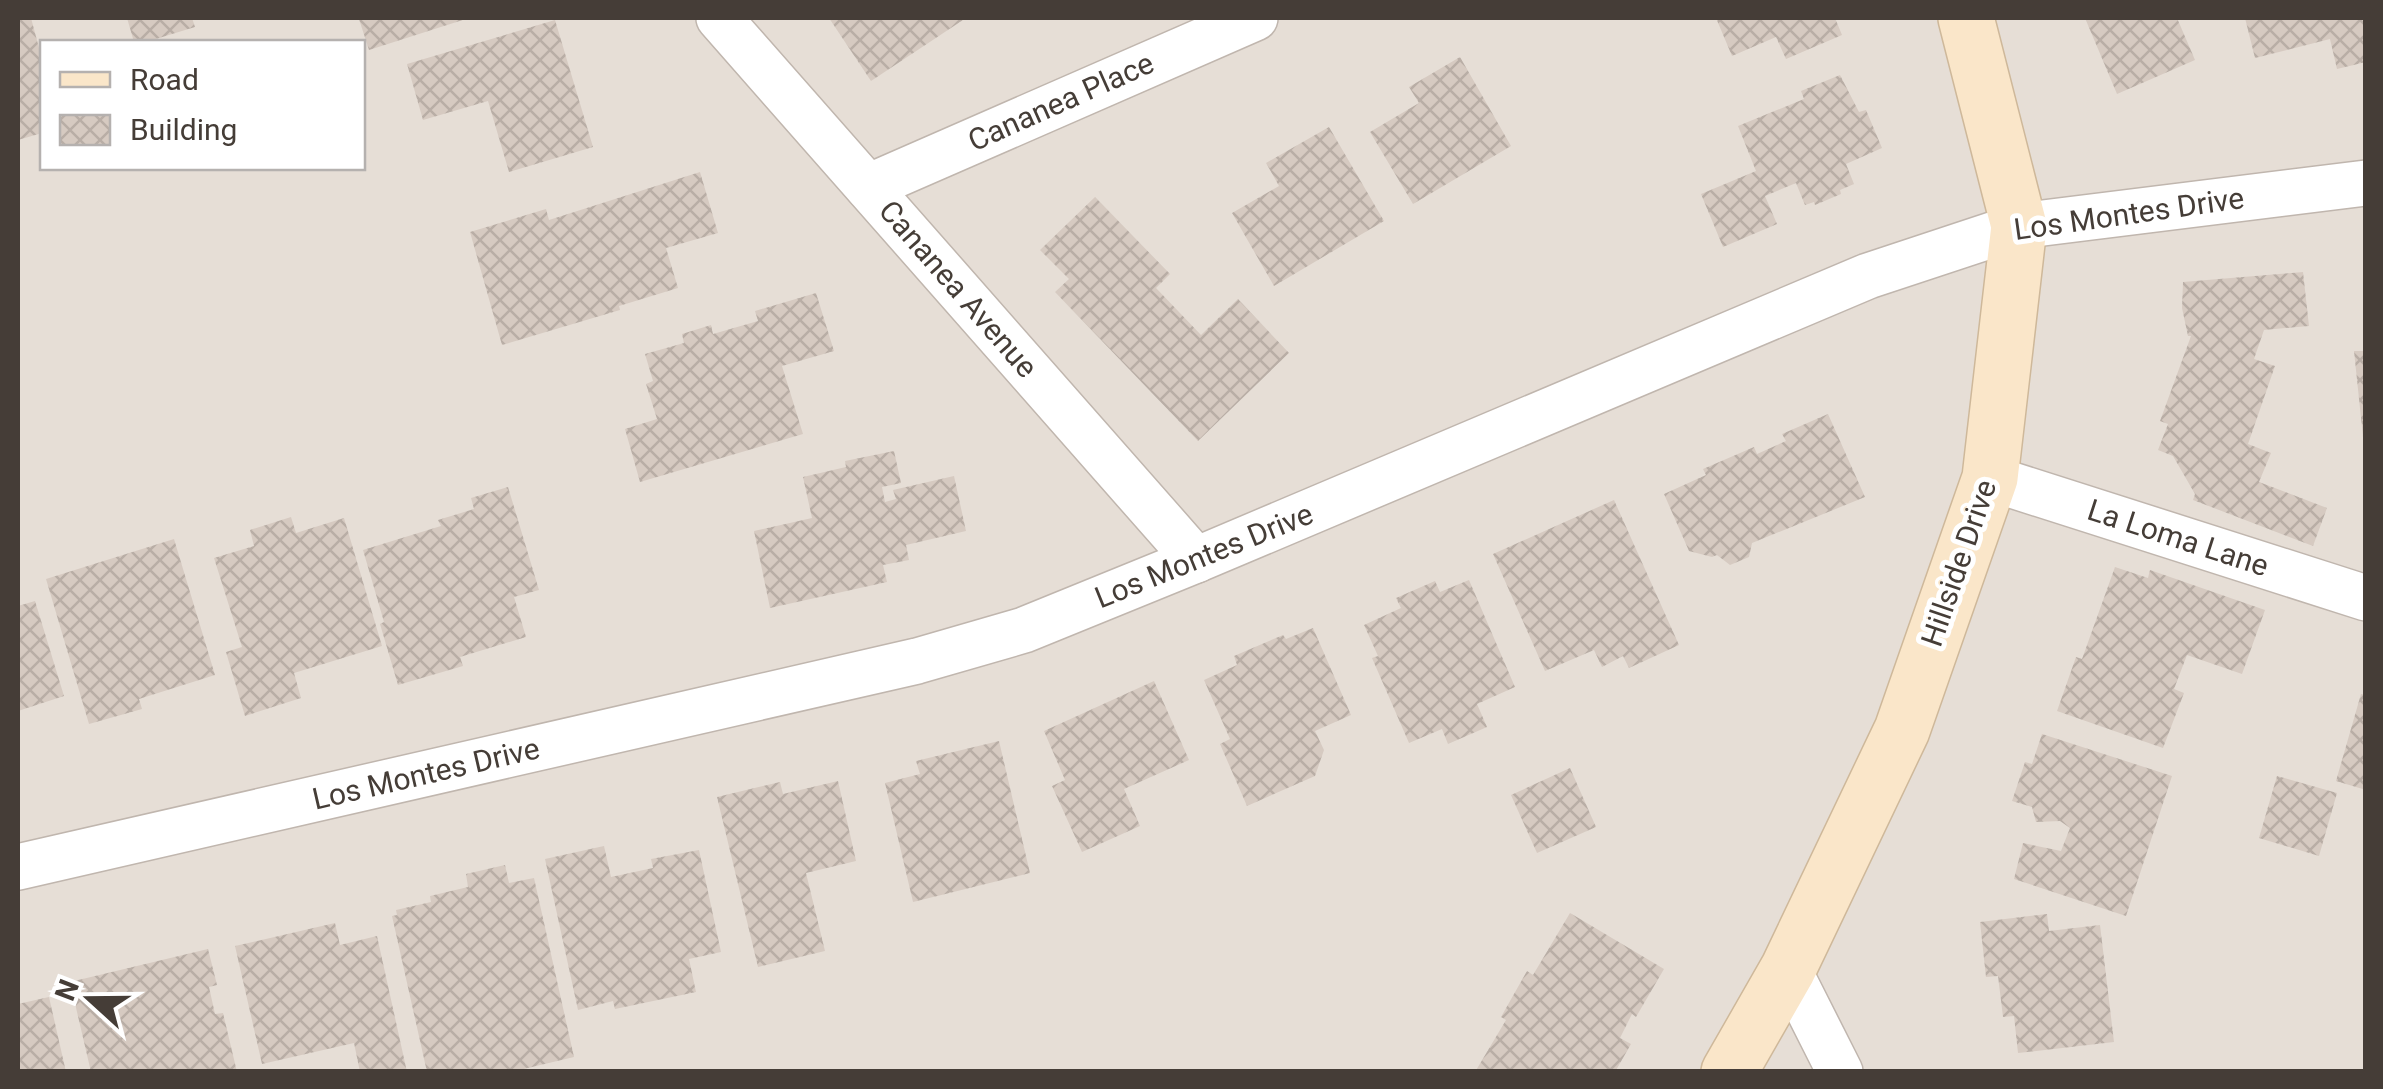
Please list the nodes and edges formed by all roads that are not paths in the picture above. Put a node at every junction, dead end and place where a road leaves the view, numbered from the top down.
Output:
1 (720, 18) edge
2 (1255, 18) edge
3 (1966, 18) edge
4 (2366, 183) edge
5 (868, 187) junction
6 (2018, 226) junction
7 (1990, 478) junction
8 (1196, 560) junction
9 (2366, 598) edge
10 (18, 868) edge
11 (1788, 969) junction
12 (1729, 1072) edge
13 (1840, 1072) edge

1 - 5 street, Cananea Avenue
2 - 5 street, Cananea Place
3 - 6 main road, Hillside Drive
4 - 6 street, Los Montes Drive
5 - 8 street, Cananea Avenue
6 - 7 main road, Hillside Drive
6 - 8 street, Los Montes Drive
7 - 9 street, La Loma Lane
7 - 11 main road, Hillside Drive
8 - 10 street, Los Montes Drive
11 - 12 main road, Hillside Drive
11 - 13 street

